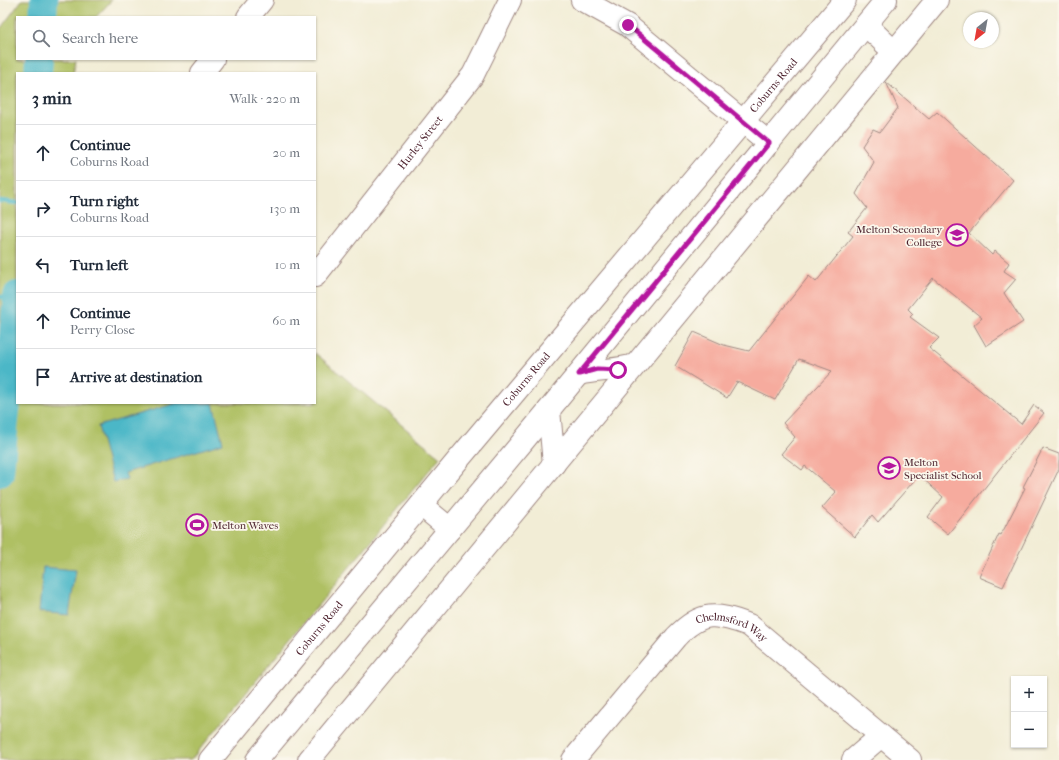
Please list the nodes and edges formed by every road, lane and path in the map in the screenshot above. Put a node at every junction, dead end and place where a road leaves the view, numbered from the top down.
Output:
1 (262, 0) edge
2 (510, 0) edge
3 (582, 0) edge
4 (845, 0) edge
5 (886, 0) edge
6 (937, 0) edge
7 (249, 16) edge
8 (866, 25) junction
9 (894, 52) junction
10 (212, 60) edge
11 (203, 72) edge
12 (742, 120) junction
13 (769, 143) junction
14 (316, 275) edge
15 (635, 365) junction
16 (579, 374) junction
17 (549, 410) junction
18 (554, 464) junction
19 (421, 505) junction
20 (450, 529) junction
21 (881, 736) junction
22 (210, 760) edge
23 (257, 760) edge
24 (309, 760) edge
25 (573, 760) edge
26 (853, 760) edge
27 (910, 760) edge

1 - 7 street
2 - 14 street, Hurley Street
3 - 12 street
4 - 12 street, Coburns Road
5 - 8 street
6 - 9 street
8 - 9 street
8 - 13 street
9 - 15 street
10 - 11 street
12 - 13 street
12 - 19 street, Coburns Road
13 - 16 street
15 - 16 street
15 - 18 street
16 - 17 street
17 - 18 street
17 - 20 street
18 - 24 street
19 - 20 street
19 - 22 street, Coburns Road
20 - 23 street
21 - 25 street, Chelmsford Way
21 - 26 street
21 - 27 street, Chelmsford Way

